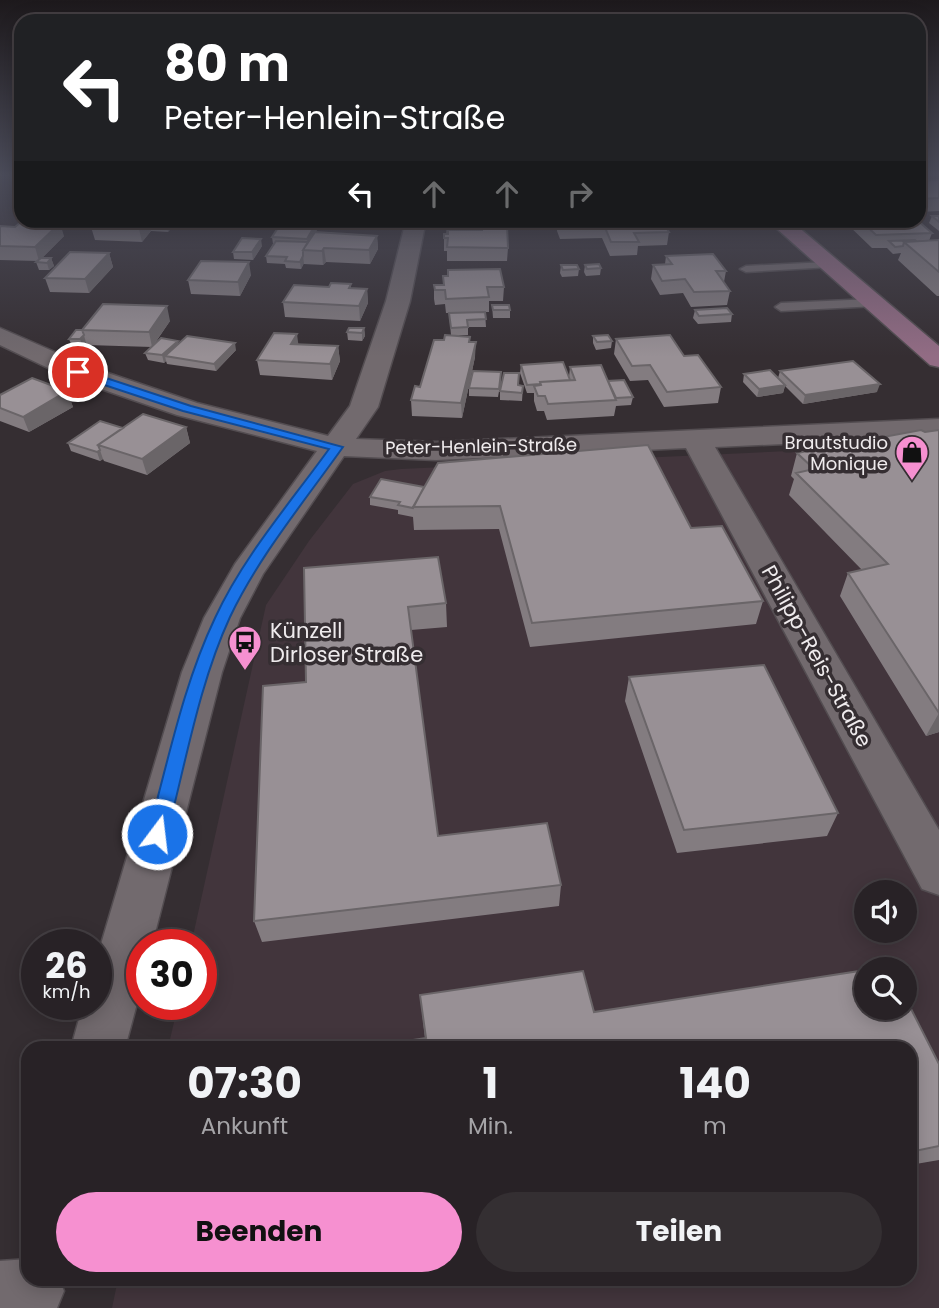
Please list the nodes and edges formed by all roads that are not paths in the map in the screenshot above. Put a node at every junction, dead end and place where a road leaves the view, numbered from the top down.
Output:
1 (413, 235) edge
2 (793, 235) edge
3 (827, 265) junction
4 (746, 269) dead end
5 (872, 303) junction
6 (781, 307) dead end
7 (0, 336) edge
8 (939, 359) edge
9 (939, 428) edge
10 (695, 438) junction
11 (337, 447) junction
12 (939, 874) edge
13 (100, 1041) edge

1 - 11 street
2 - 3 main road
3 - 4 lane
3 - 5 main road
5 - 6 lane
5 - 8 main road
7 - 11 street, Peter-Henlein-Straße
9 - 10 street, Peter-Henlein-Straße
10 - 11 street, Peter-Henlein-Straße
10 - 12 street, Philipp-Reis-Straße
11 - 13 street

